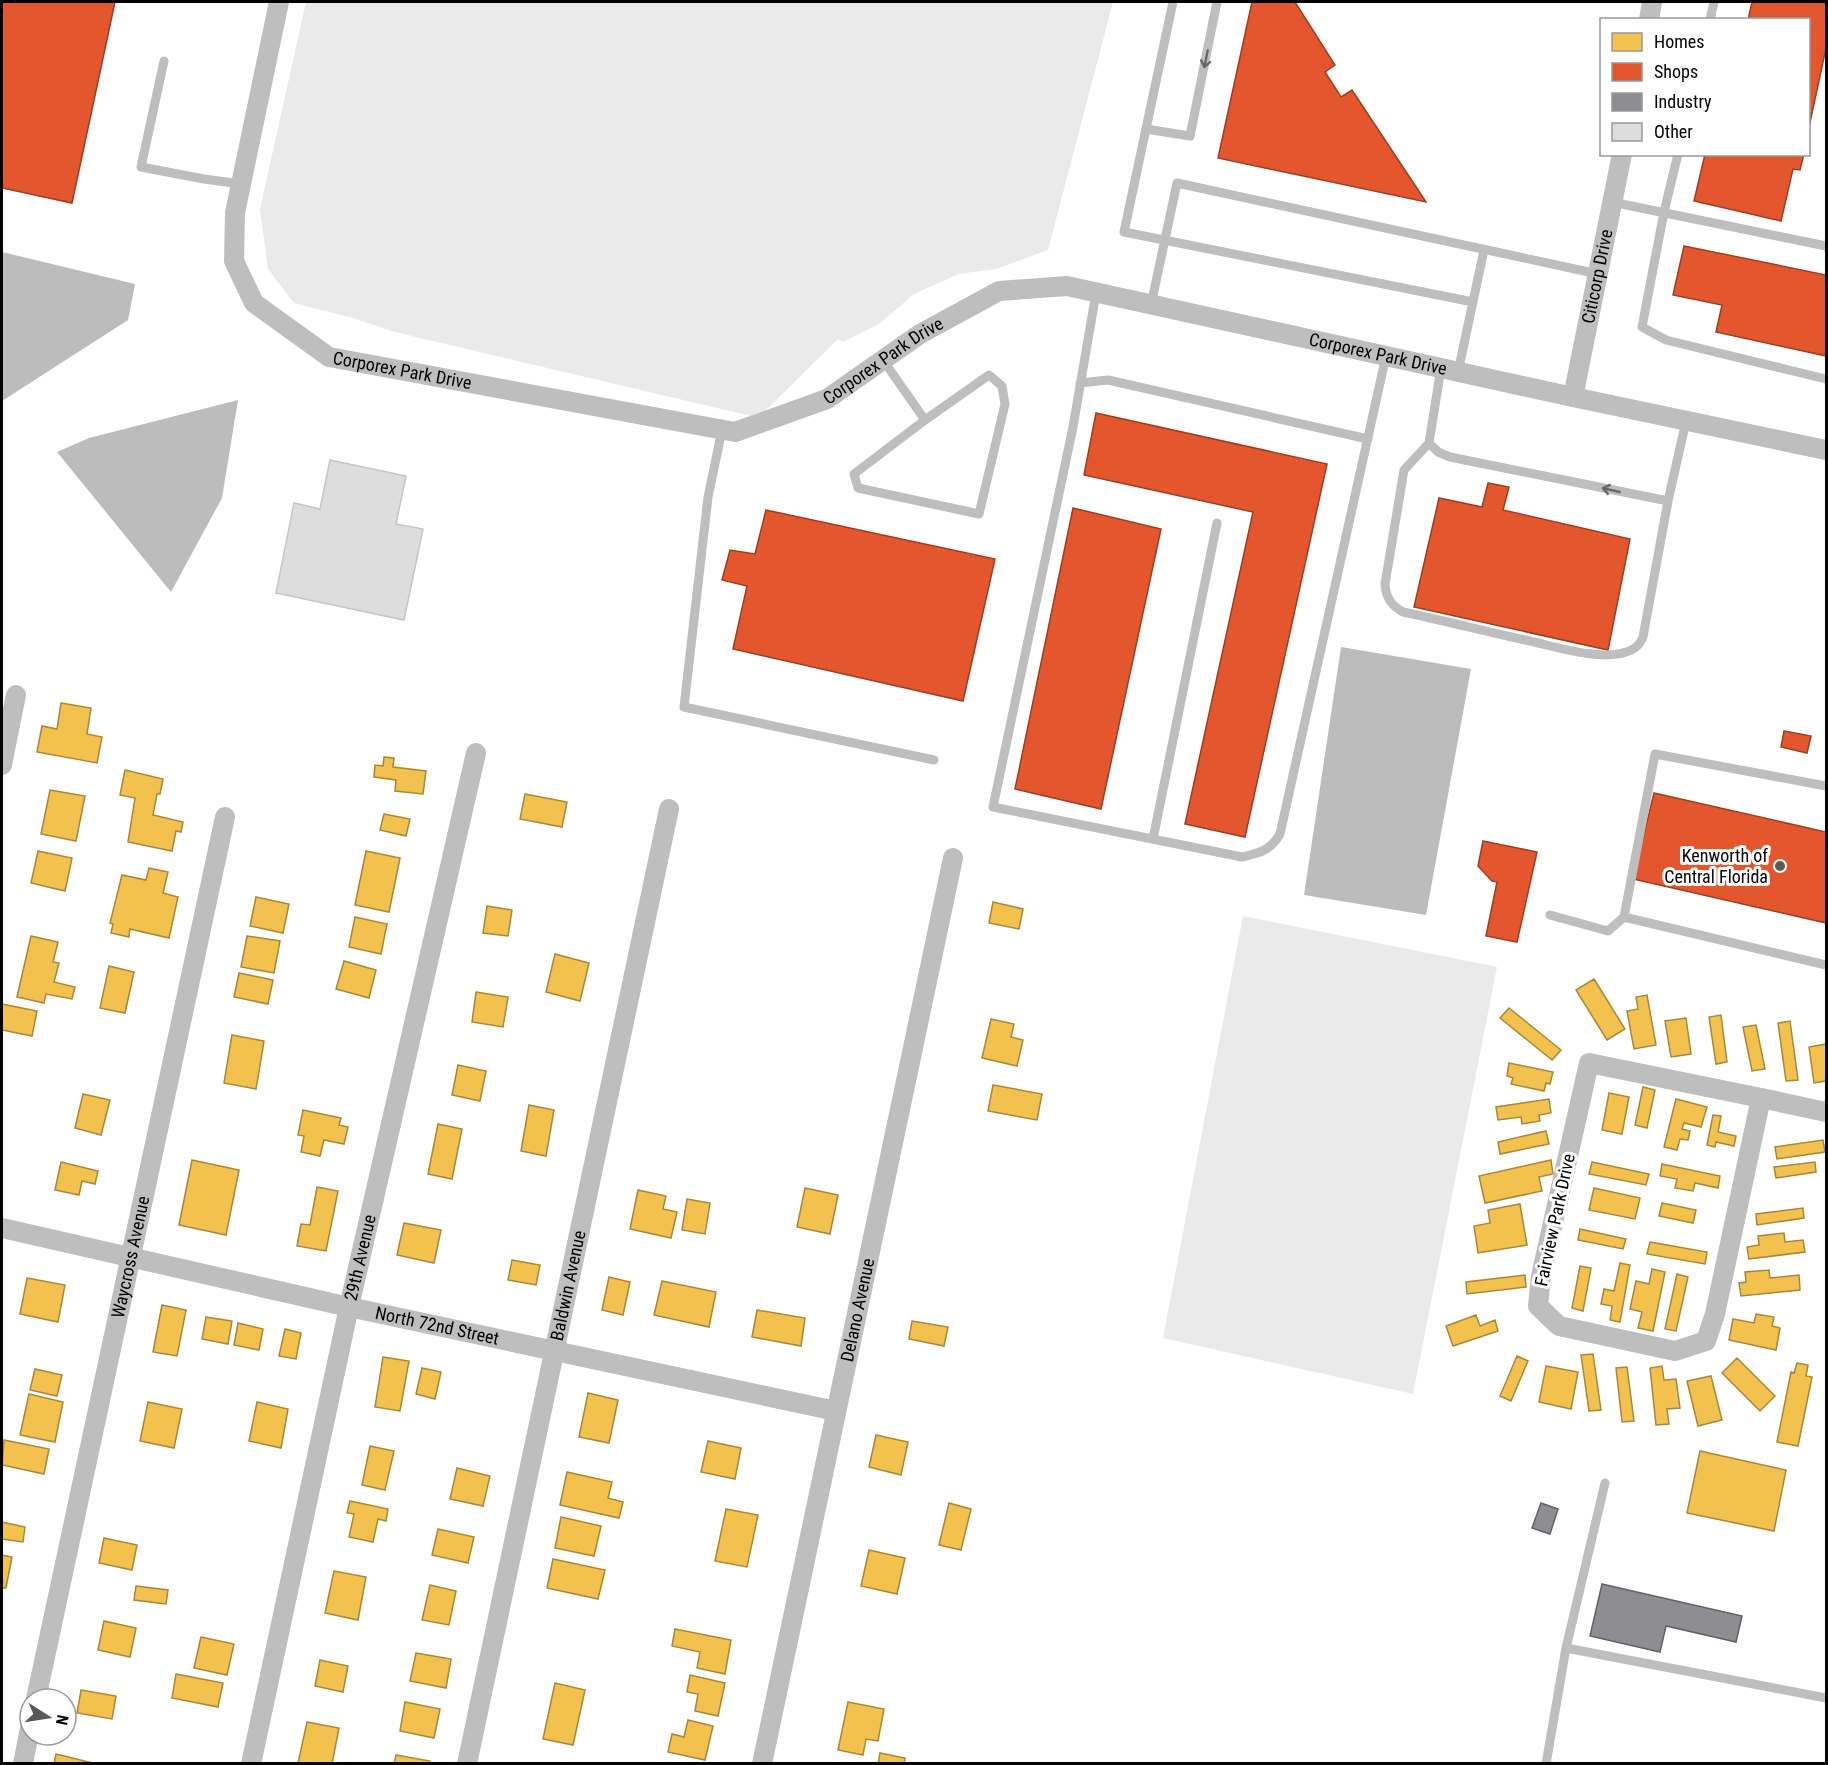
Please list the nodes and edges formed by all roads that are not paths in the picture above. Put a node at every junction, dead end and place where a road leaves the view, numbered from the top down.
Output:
1 (279, 2) edge
2 (1173, 2) edge
3 (1217, 2) edge
4 (1652, 2) edge
5 (1714, 2) edge
6 (1649, 18) edge
7 (1710, 18) edge
8 (164, 61) dead end
9 (1146, 129) junction
10 (1622, 156) edge
11 (1678, 156) edge
12 (241, 183) junction
13 (1612, 202) junction
14 (1664, 212) junction
15 (1164, 241) junction
16 (1827, 246) edge
17 (1484, 249) junction
18 (1598, 274) junction
19 (1096, 293) junction
20 (1473, 302) junction
21 (1150, 304) junction
22 (1386, 356) junction
23 (883, 360) junction
24 (1449, 370) junction
25 (1827, 379) edge
26 (1080, 383) junction
27 (1573, 397) junction
28 (925, 420) junction
29 (1686, 421) junction
30 (722, 430) junction
31 (1368, 439) junction
32 (1429, 443) junction
33 (1827, 450) edge
34 (1668, 501) junction
35 (1217, 523) dead end
36 (16, 695) dead end
37 (476, 753) dead end
38 (933, 760) dead end
39 (2, 765) edge
40 (1827, 786) edge
41 (669, 808) dead end
42 (225, 817) dead end
43 (1153, 839) junction
44 (953, 858) dead end
45 (1550, 915) dead end
46 (1624, 917) junction
47 (1827, 964) edge
48 (1761, 1098) junction
49 (1827, 1112) edge
50 (2, 1228) edge
51 (130, 1258) junction
52 (349, 1307) junction
53 (555, 1351) junction
54 (836, 1412) junction
55 (1605, 1483) dead end
56 (1566, 1648) junction
57 (39, 1687) edge
58 (1827, 1698) edge
59 (26, 1747) edge
60 (22, 1764) edge
61 (251, 1764) edge
62 (467, 1764) edge
63 (762, 1764) edge
64 (1546, 1764) edge

1 - 12 street, Corporex Park Drive
2 - 9 lane
3 -> 9 lane
4 - 6 street
5 - 7 lane
8 - 12 lane
9 - 15 lane
10 - 13 street, Citicorp Drive
11 - 14 lane
12 - 30 street, Corporex Park Drive
13 - 14 lane
13 - 18 street, Citicorp Drive
14 - 16 lane
14 - 25 lane
15 - 17 lane
15 - 20 lane
15 - 21 lane
17 - 18 lane
17 - 20 lane
18 - 27 street, Citicorp Drive
19 - 21 street, Corporex Park Drive
19 - 23 street, Corporex Park Drive
19 - 26 lane
20 - 24 lane
21 - 22 street, Corporex Park Drive
22 - 24 street, Corporex Park Drive
22 - 31 lane
23 - 28 lane
23 - 30 street, Corporex Park Drive
24 - 27 street, Corporex Park Drive
24 - 32 lane
26 - 31 lane
26 - 43 lane
27 - 29 street, Corporex Park Drive
28 - 28 lane
29 - 33 street, Corporex Park Drive
29 - 34 lane
30 - 38 lane
31 - 43 lane
34 -> 32 lane
32 - 34 lane
35 - 43 lane
36 - 39 street
37 - 52 street, 29th Avenue
40 - 46 lane
41 - 53 street, Baldwin Avenue
42 - 51 street, Waycross Avenue
44 - 54 street, Delano Avenue
45 - 46 lane
46 - 47 lane
48 - 48 street, Fairview Park Drive
48 - 49 street, Fairview Park Drive
50 - 51 street, North 72nd Street
51 - 52 street, North 72nd Street
51 - 57 street, Waycross Avenue
52 - 53 street, North 72nd Street
52 - 61 street, 29th Avenue
53 - 54 street, North 72nd Street
53 - 62 street, Baldwin Avenue
54 - 63 street, Delano Avenue
55 - 56 lane
56 - 58 lane
56 - 64 lane
59 - 60 street

